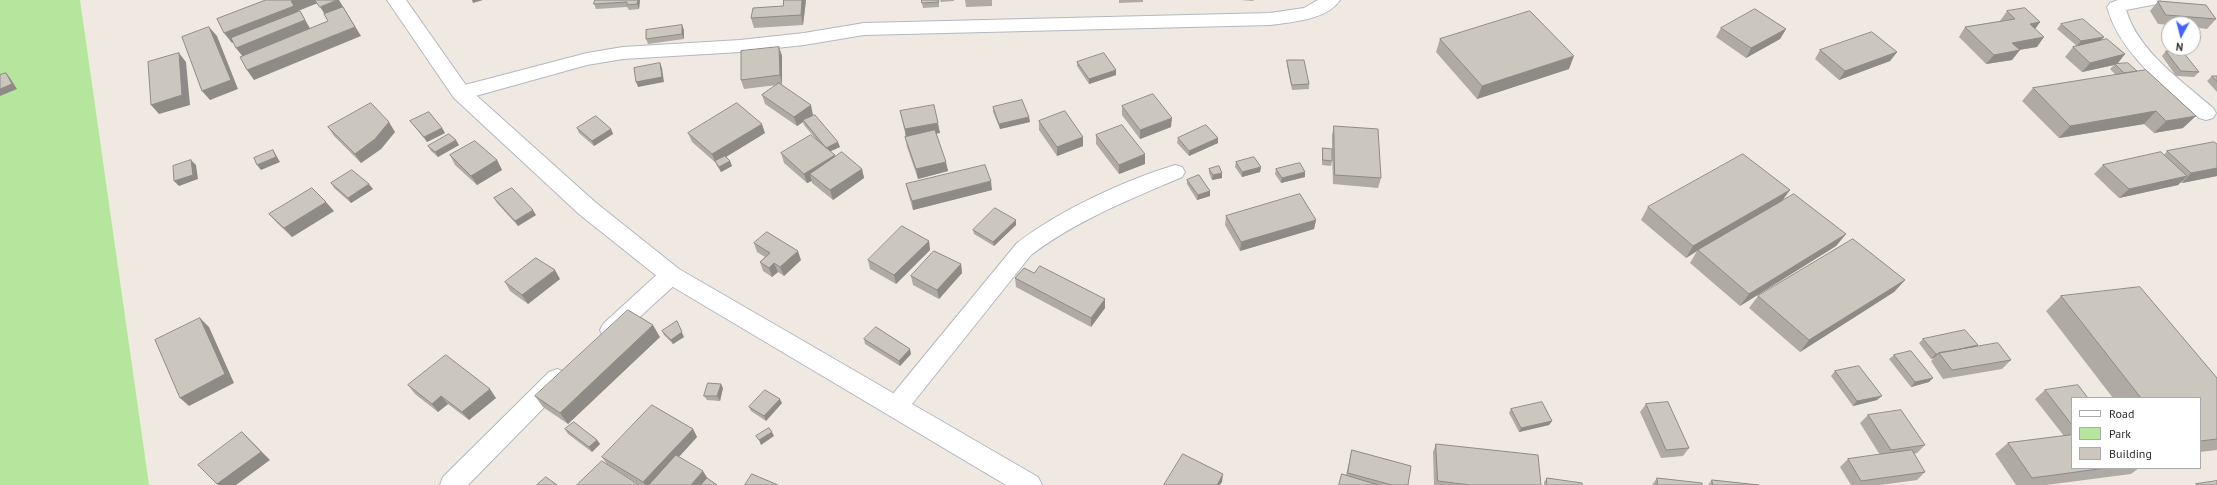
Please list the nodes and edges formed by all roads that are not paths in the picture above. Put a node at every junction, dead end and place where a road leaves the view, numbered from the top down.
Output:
1 (396, 0) edge
2 (1331, 0) edge
3 (2151, 0) edge
4 (461, 93) junction
5 (2213, 115) edge
6 (1175, 172) dead end
7 (671, 275) junction
8 (596, 342) edge
9 (574, 363) edge
10 (896, 407) junction
11 (452, 485) edge
12 (1029, 485) edge

1 - 4 street
2 - 4 street
3 - 5 street
4 - 7 street
6 - 10 street
7 - 8 street
7 - 10 street
9 - 11 street
10 - 12 street

